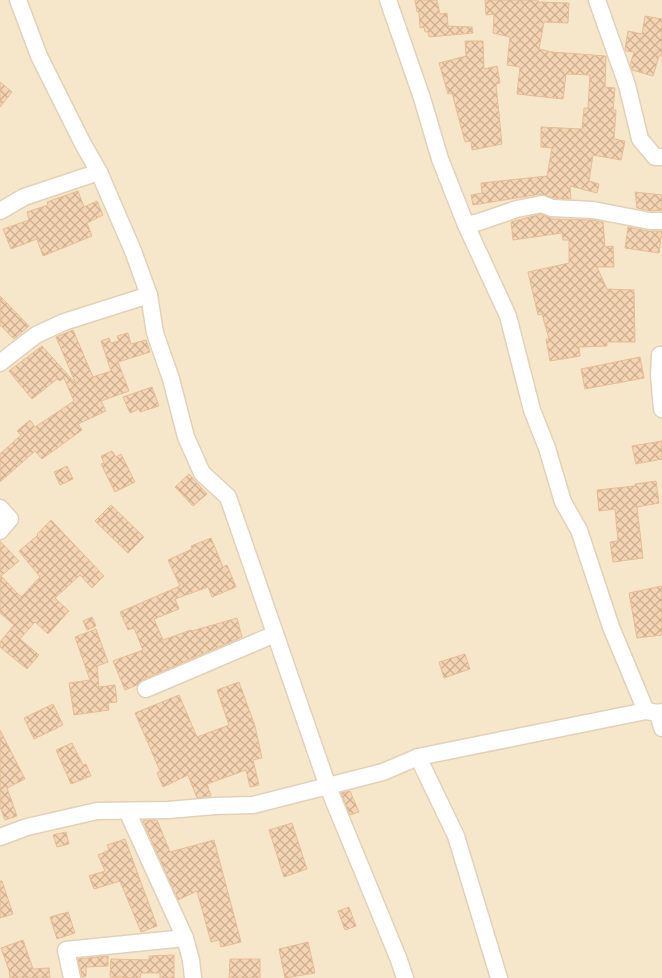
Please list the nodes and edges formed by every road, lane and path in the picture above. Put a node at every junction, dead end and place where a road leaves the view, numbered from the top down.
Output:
1 (18, 0) edge
2 (388, 0) edge
3 (596, 0) edge
4 (662, 156) edge
5 (99, 172) junction
6 (0, 211) edge
7 (662, 221) edge
8 (466, 225) junction
9 (149, 295) junction
10 (660, 355) dead end
11 (0, 363) edge
12 (662, 409) edge
13 (0, 508) edge
14 (0, 530) edge
15 (275, 634) junction
16 (146, 689) dead end
17 (657, 716) edge
18 (418, 758) junction
19 (328, 786) junction
20 (127, 811) junction
21 (0, 837) edge
22 (185, 938) junction
23 (72, 978) edge
24 (193, 978) edge
25 (405, 978) edge
26 (499, 978) edge

1 - 5 street
2 - 8 street
3 - 4 street
5 - 6 street
5 - 9 street
7 - 8 street
8 - 17 street
9 - 11 street
9 - 15 street
10 - 12 street
13 - 14 street
15 - 16 street
15 - 19 street
17 - 18 street
18 - 19 street
18 - 26 street
19 - 20 street
19 - 25 street
20 - 21 street
20 - 22 street
22 - 23 street
22 - 24 street

